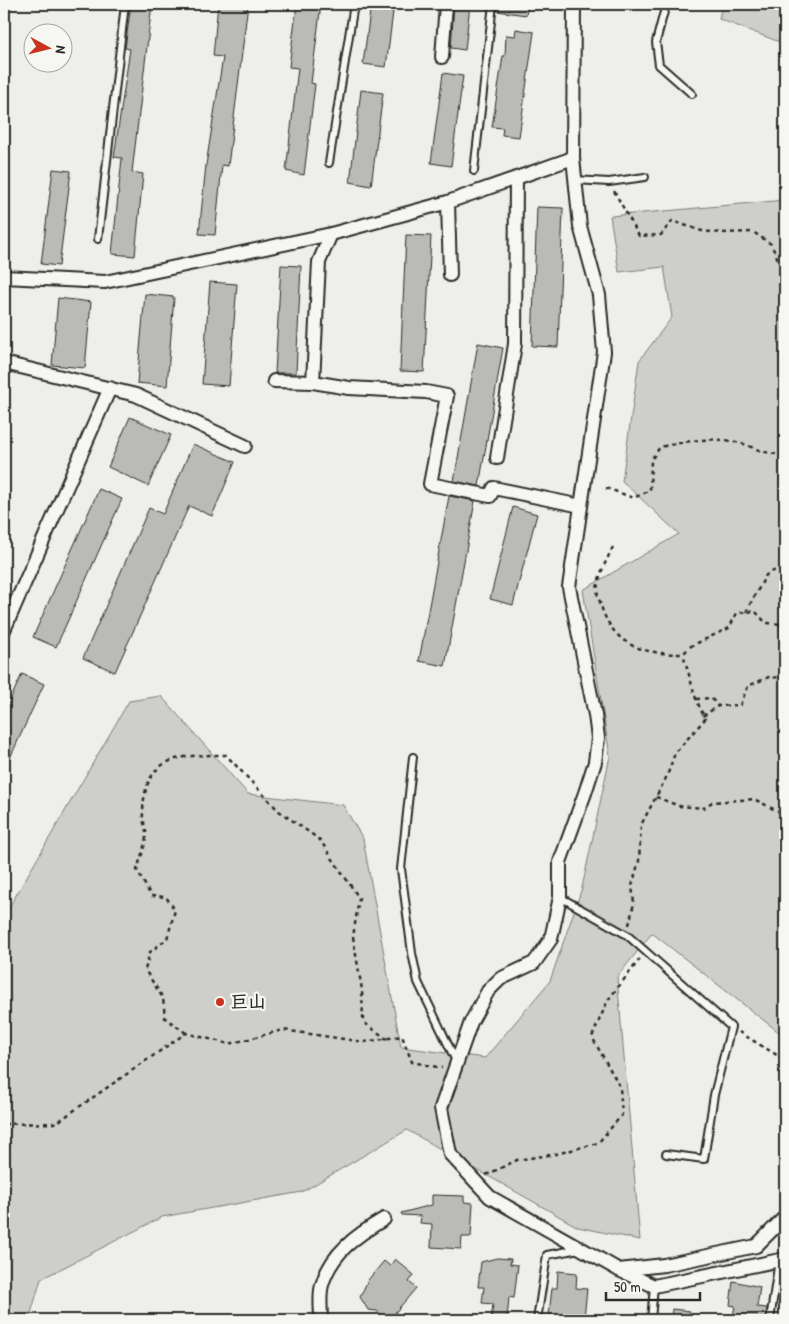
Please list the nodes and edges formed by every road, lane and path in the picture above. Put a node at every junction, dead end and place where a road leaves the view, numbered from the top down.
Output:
1 (125, 4) edge
2 (354, 4) edge
3 (446, 4) edge
4 (493, 4) edge
5 (574, 4) edge
6 (666, 4) edge
7 (442, 56) dead end
8 (692, 94) dead end
9 (573, 158) junction
10 (329, 163) dead end
11 (474, 171) dead end
12 (645, 177) dead end
13 (516, 180) junction
14 (575, 180) junction
15 (609, 182) junction
16 (448, 202) junction
17 (331, 234) junction
18 (98, 239) dead end
19 (450, 275) dead end
20 (785, 275) edge
21 (4, 277) edge
22 (4, 363) edge
23 (274, 381) dead end
24 (313, 382) junction
25 (110, 388) junction
26 (245, 446) dead end
27 (785, 454) edge
28 (497, 458) dead end
29 (606, 488) dead end
30 (581, 506) junction
31 (613, 547) dead end
32 (785, 565) edge
33 (745, 612) junction
34 (779, 623) junction
35 (785, 624) edge
36 (4, 630) edge
37 (785, 635) edge
38 (683, 654) junction
39 (785, 678) edge
40 (696, 699) junction
41 (718, 706) junction
42 (704, 716) junction
43 (413, 757) dead end
44 (656, 797) junction
45 (785, 815) edge
46 (560, 897) junction
47 (627, 935) junction
48 (646, 952) junction
49 (731, 1027) junction
50 (186, 1033) junction
51 (387, 1039) junction
52 (785, 1060) edge
53 (455, 1066) junction
54 (4, 1124) edge
55 (666, 1154) dead end
56 (475, 1181) junction
57 (785, 1217) edge
58 (384, 1219) dead end
59 (580, 1248) junction
60 (782, 1259) edge
61 (619, 1270) junction
62 (654, 1286) junction
63 (321, 1320) edge
64 (537, 1320) edge
65 (651, 1320) edge
66 (770, 1320) edge

1 - 18 lane
2 - 10 lane
3 - 7 street
4 - 11 lane
5 - 9 street
6 - 8 lane
9 - 13 street
9 - 14 street
12 - 15 lane
13 - 16 street
13 - 28 street
14 - 15 lane
14 - 30 street
15 - 20 path
16 - 17 street
16 - 19 street
17 - 21 street
17 - 24 street
22 - 25 street
23 - 24 street
24 - 30 street
25 - 26 street
25 - 36 street
27 - 29 path
30 - 46 street
31 - 38 path
32 - 33 path
33 - 34 path
33 - 38 path
34 - 35 path
34 - 37 path
38 - 40 path
39 - 41 path
40 - 41 path
40 - 42 path
41 - 42 path
42 - 44 path
43 - 53 lane
44 - 45 path
44 - 47 path
46 - 47 lane
46 - 53 street
47 - 48 lane
48 - 49 lane
48 - 56 path
49 - 52 path
49 - 55 lane
50 - 51 path
50 - 51 path
50 - 54 path
51 - 53 path
53 - 56 street
56 - 59 street
57 - 61 street
58 - 63 street
59 - 61 street
59 - 64 lane
60 - 62 street
60 - 66 lane
61 - 62 street
62 - 65 lane

